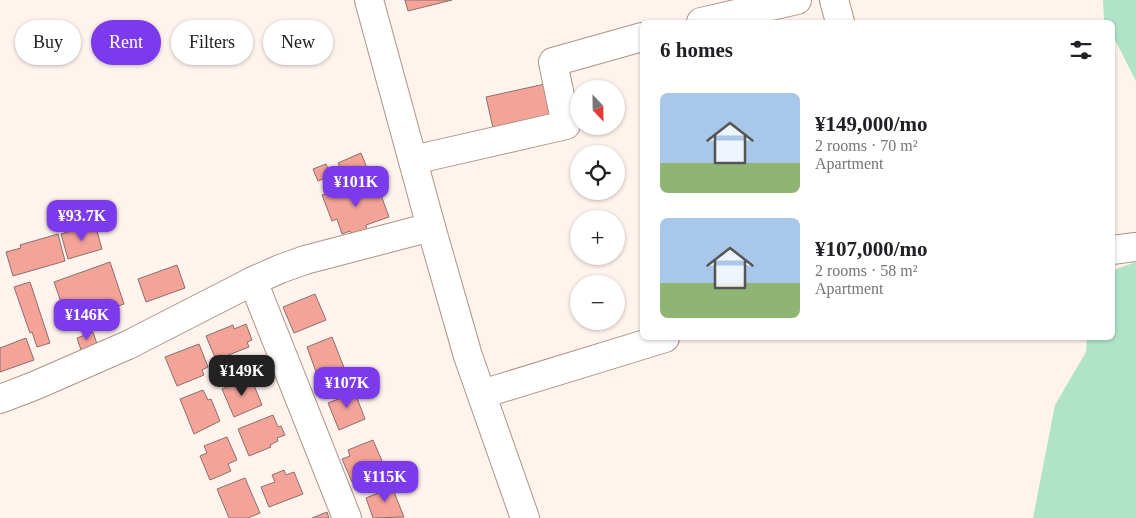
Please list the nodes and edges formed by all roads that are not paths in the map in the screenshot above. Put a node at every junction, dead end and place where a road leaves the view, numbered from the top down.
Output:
1 (370, 0) edge
2 (797, 0) edge
3 (834, 0) edge
4 (710, 20) edge
5 (839, 20) edge
6 (640, 38) edge
7 (413, 160) junction
8 (431, 227) junction
9 (1136, 247) edge
10 (1115, 250) edge
11 (253, 280) junction
12 (658, 340) edge
13 (482, 394) junction
14 (0, 399) edge
15 (347, 518) edge
16 (525, 518) edge

1 - 7 street
2 - 4 street
3 - 5 street
6 - 7 street
7 - 8 street
8 - 11 street
8 - 13 street
9 - 10 street
11 - 14 street
11 - 15 street
12 - 13 street
13 - 16 street

